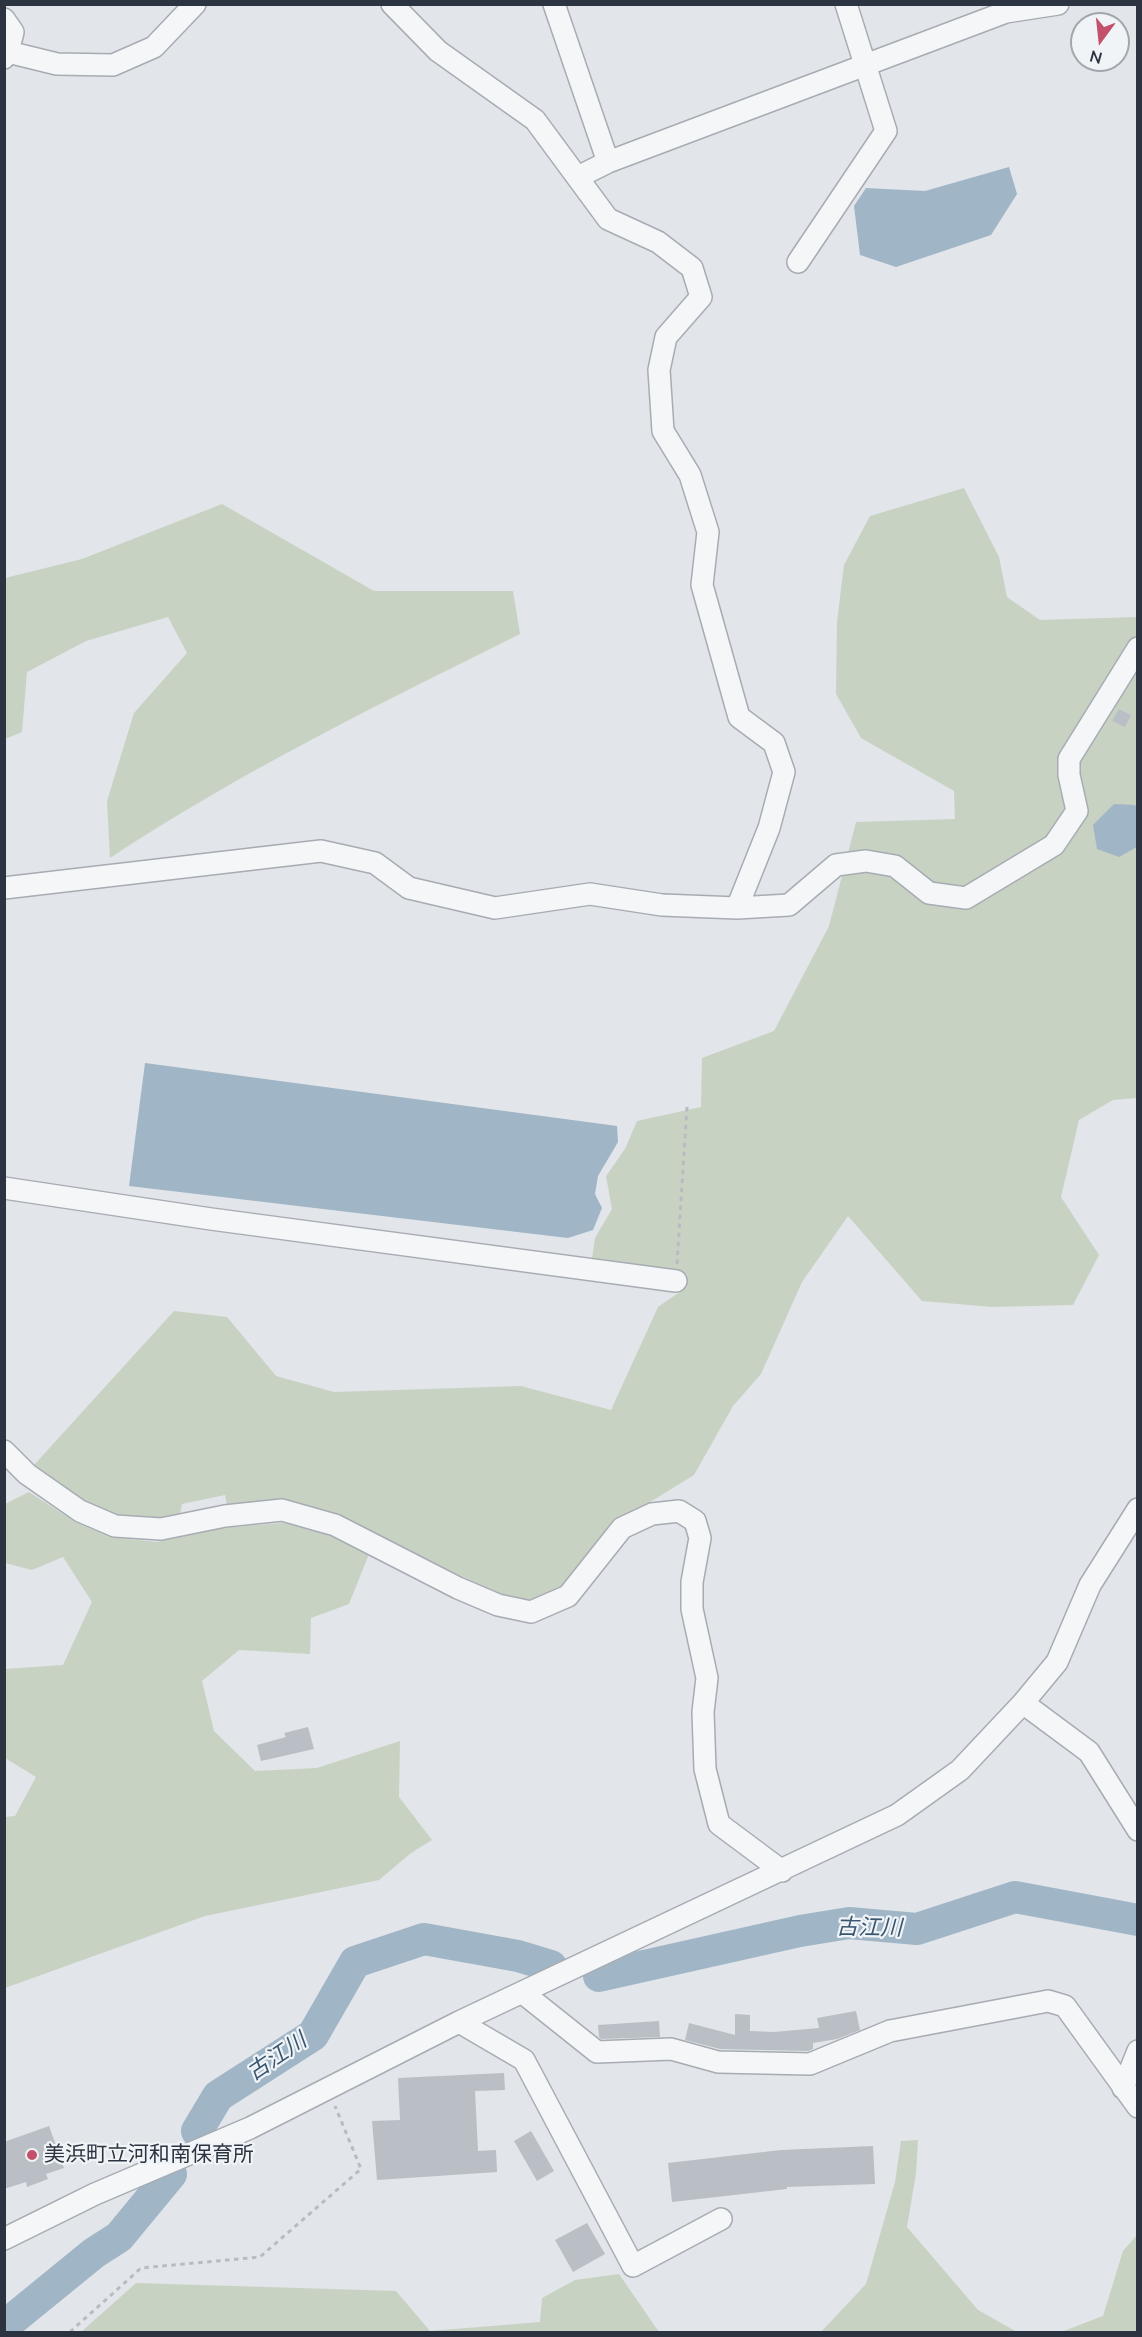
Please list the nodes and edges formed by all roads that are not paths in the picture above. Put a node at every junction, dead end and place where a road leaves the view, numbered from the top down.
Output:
1 (195, 4) edge
2 (392, 4) edge
3 (554, 4) edge
4 (846, 4) edge
5 (1058, 4) edge
6 (4, 19) edge
7 (6, 54) edge
8 (866, 66) junction
9 (608, 162) junction
10 (578, 177) junction
11 (798, 262) dead end
12 (1137, 648) edge
13 (4, 888) edge
14 (737, 908) junction
15 (4, 1188) edge
16 (676, 1281) road end
17 (4, 1451) edge
18 (1137, 1509) edge
19 (1023, 1702) junction
20 (1137, 1830) edge
21 (782, 1871) junction
22 (523, 1993) junction
23 (459, 2022) junction
24 (1137, 2050) edge
25 (1123, 2088) junction
26 (1137, 2107) edge
27 (721, 2219) dead end
28 (4, 2240) edge

1 - 7 street
2 - 10 street
3 - 9 street
4 - 8 street
5 - 8 street
6 - 7 street
8 - 9 street
8 - 11 street
9 - 10 street
10 - 14 street
12 - 14 street
13 - 14 street
15 - 16 street
17 - 21 street
18 - 19 street
19 - 20 street
19 - 21 street
21 - 22 street
22 - 23 street
22 - 25 street
23 - 27 street
23 - 28 street
24 - 25 street
25 - 26 street

